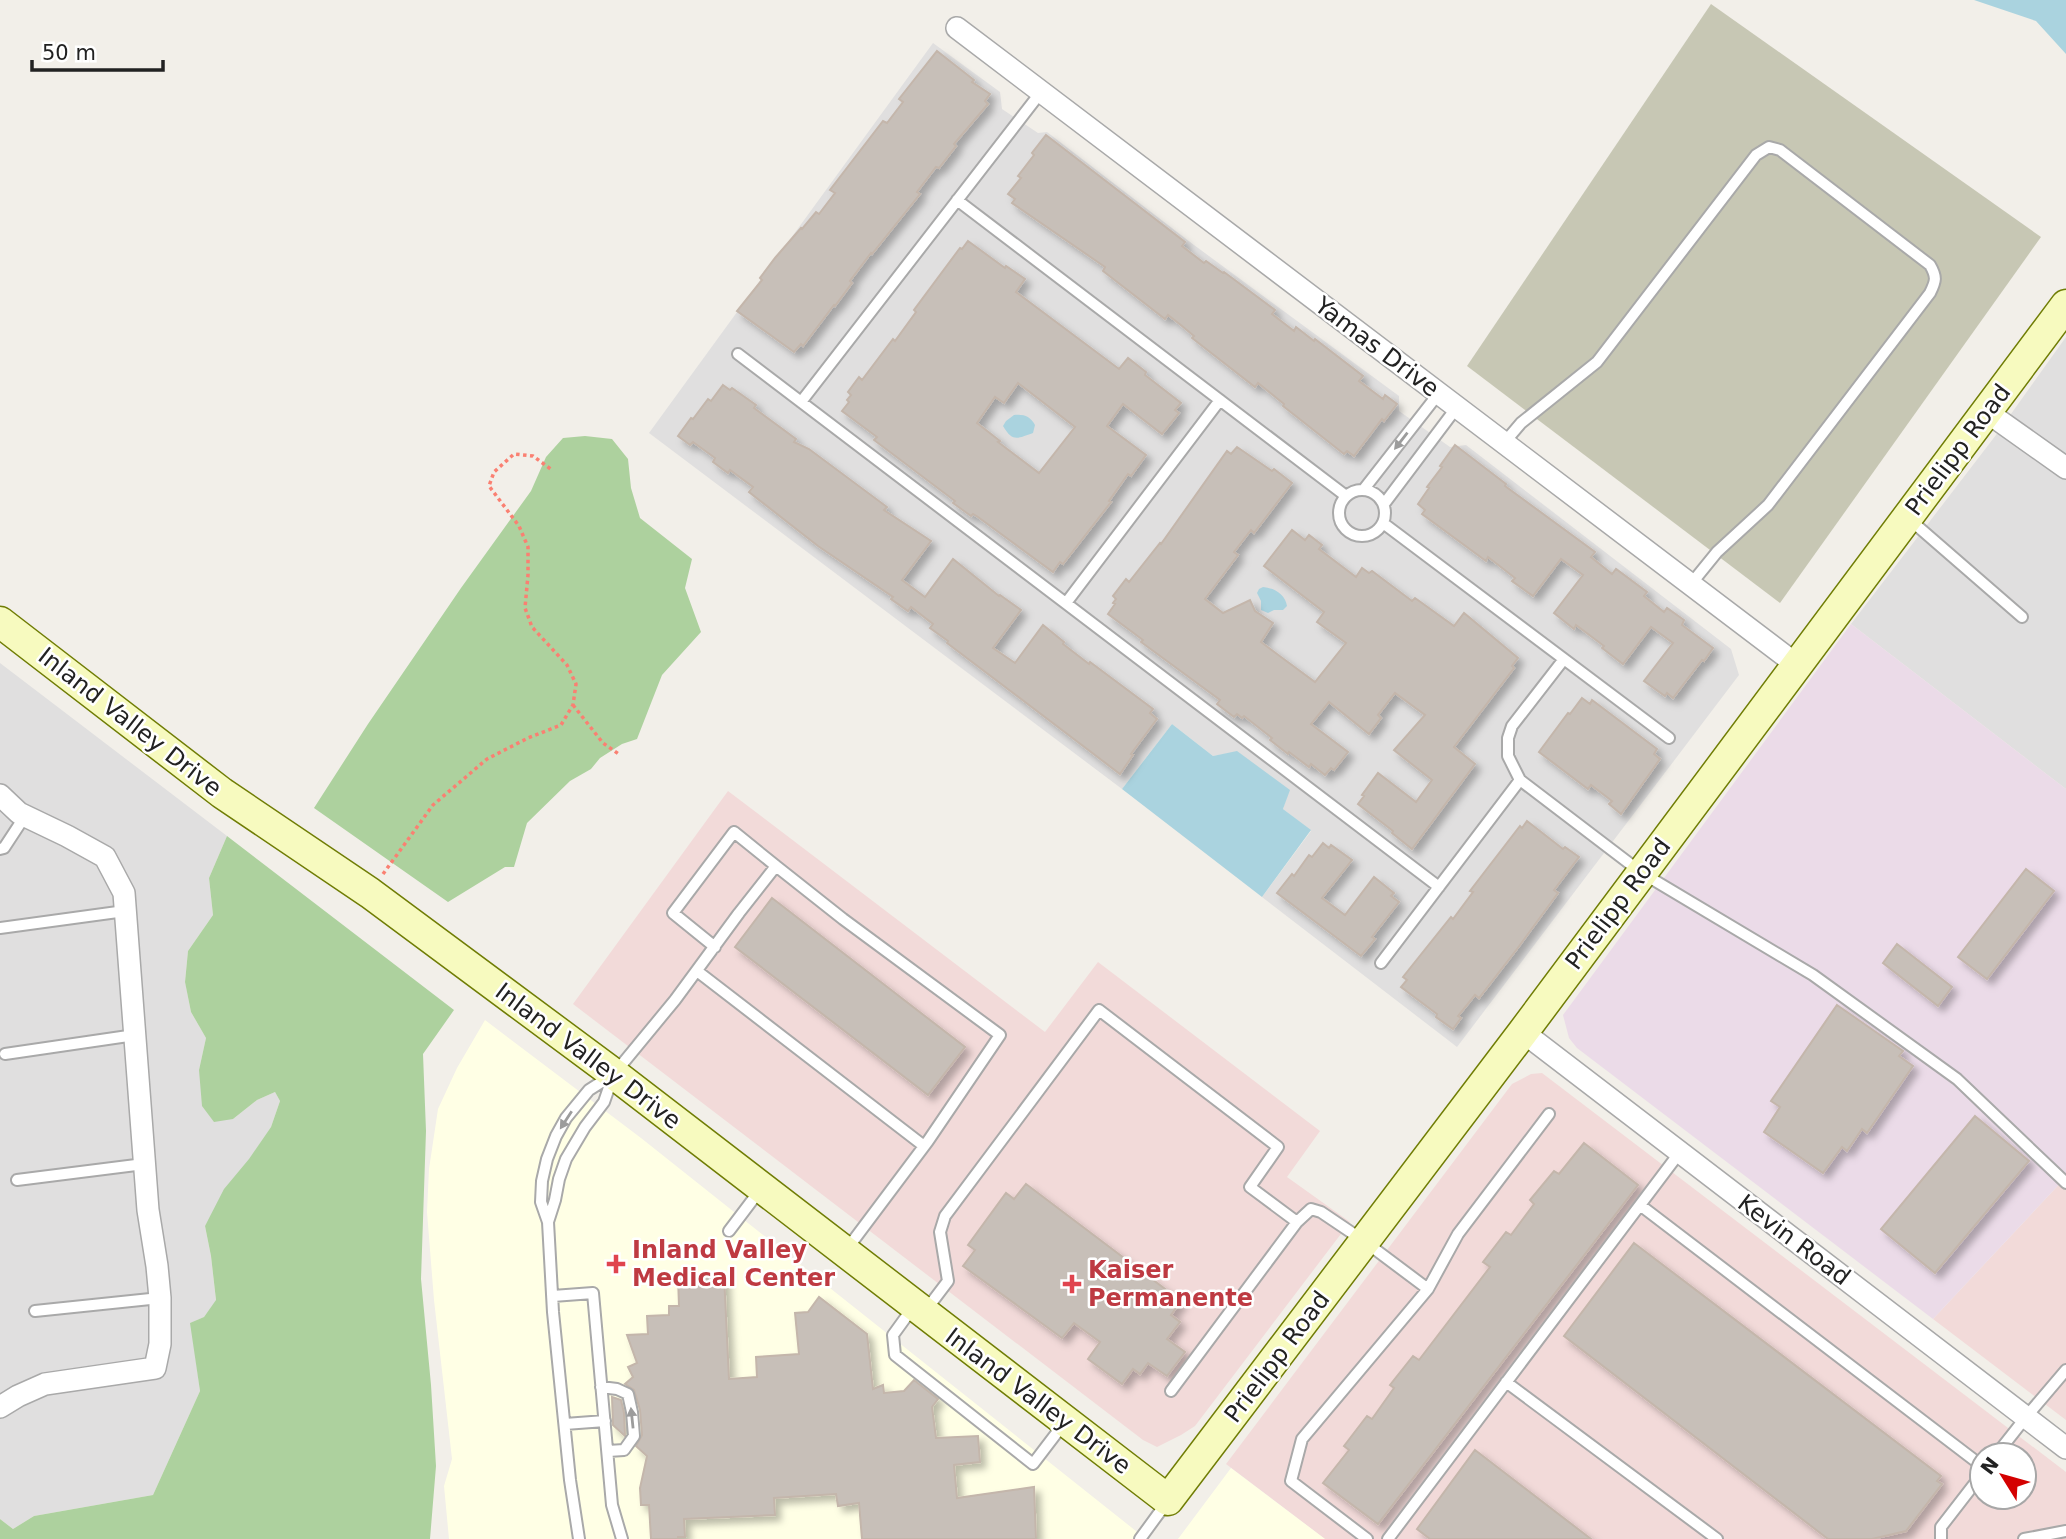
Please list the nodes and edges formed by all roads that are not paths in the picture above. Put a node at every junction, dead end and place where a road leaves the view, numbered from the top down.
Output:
1 (957, 29) dead end
2 (1041, 92) junction
3 (957, 201) junction
4 (2066, 306) edge
5 (737, 354) dead end
6 (1439, 393) junction
7 (1220, 400) junction
8 (801, 402) junction
9 (1457, 407) junction
10 (1987, 412) junction
11 (1504, 443) junction
12 (2066, 468) edge
13 (1364, 489) junction
14 (1346, 496) junction
15 (1384, 505) junction
16 (1908, 518) junction
17 (1383, 523) junction
18 (1691, 584) junction
19 (1066, 603) junction
20 (2022, 617) dead end
21 (0, 622) edge
22 (1564, 659) junction
23 (1797, 665) junction
24 (1669, 738) dead end
25 (1520, 780) junction
26 (0, 795) edge
27 (25, 816) junction
28 (0, 849) edge
29 (776, 866) junction
30 (1642, 873) junction
31 (1439, 887) junction
32 (125, 911) junction
33 (0, 928) edge
34 (715, 947) junction
35 (1381, 963) dead end
36 (697, 971) junction
37 (1523, 1032) junction
38 (135, 1035) junction
39 (5, 1054) dead end
40 (614, 1074) junction
41 (1549, 1114) dead end
42 (924, 1146) junction
43 (1680, 1152) junction
44 (144, 1164) junction
45 (17, 1180) dead end
46 (2066, 1183) edge
47 (761, 1188) junction
48 (1640, 1205) junction
49 (548, 1222) junction
50 (1297, 1222) junction
51 (729, 1231) dead end
52 (1364, 1241) junction
53 (844, 1252) junction
54 (1428, 1289) junction
55 (553, 1296) junction
56 (160, 1298) junction
57 (919, 1309) junction
58 (35, 1311) dead end
59 (2066, 1370) edge
60 (1506, 1382) junction
61 (601, 1387) junction
62 (1171, 1391) dead end
63 (0, 1407) edge
64 (2026, 1417) junction
65 (605, 1421) junction
66 (1065, 1422) junction
67 (565, 1424) junction
68 (2007, 1441) edge
69 (2066, 1448) edge
70 (608, 1451) junction
71 (1968, 1455) edge
72 (1968, 1492) edge
73 (1168, 1500) junction
74 (2066, 1531) edge
75 (579, 1539) edge
76 (622, 1539) edge
77 (1140, 1539) edge
78 (1367, 1539) edge
79 (1388, 1539) edge
80 (1717, 1539) edge
81 (1941, 1539) edge
82 (2024, 1539) edge

1 - 2 street, Yamas Drive
2 - 3 lane
2 - 6 street, Yamas Drive
3 - 7 lane
3 - 8 lane
4 - 10 street, Prielipp Road
5 - 8 lane
6 - 9 street, Yamas Drive
6 -> 13 lane
7 - 14 lane
7 - 19 lane
8 - 19 lane
9 - 11 street, Yamas Drive
9 - 15 lane
10 - 12 street
10 - 16 street, Prielipp Road
11 - 18 street, Yamas Drive
11 - 18 lane
13 - 14 lane
13 - 15 lane
14 - 17 lane
15 - 17 lane
16 - 20 lane
16 - 23 street, Prielipp Road
17 - 22 lane
18 - 23 street, Yamas Drive
19 - 31 lane
21 - 40 street, Inland Valley Drive
22 - 24 lane
22 - 25 lane
23 - 30 street, Prielipp Road
25 - 30 lane
25 - 31 lane
26 - 27 street
27 - 28 lane
27 - 32 street
29 - 34 lane
29 - 34 lane
29 - 42 lane
30 - 37 street, Prielipp Road
30 - 46 lane
31 - 35 lane
32 - 33 lane
32 - 38 street
34 - 36 lane
36 - 40 lane
36 - 42 lane
37 - 43 street, Kevin Road
37 - 52 street, Prielipp Road
38 - 39 lane
38 - 44 street
40 - 47 street, Inland Valley Drive
40 - 49 lane
40 -> 49 lane
41 - 54 lane
42 - 53 lane
43 - 48 lane
43 - 64 street, Kevin Road
44 - 45 lane
44 - 56 street
47 - 51 lane
47 - 53 street, Inland Valley Drive
48 - 60 lane
48 - 71 lane
49 - 55 lane
50 - 52 lane
50 - 57 lane
50 - 62 lane
52 - 54 lane
52 - 73 street, Prielipp Road
53 - 57 street, Inland Valley Drive
54 - 78 lane
55 - 61 lane
55 - 67 lane
56 - 58 lane
56 - 63 street
57 - 66 street, Inland Valley Drive
57 - 66 lane
59 - 64 lane
60 - 79 lane
60 - 80 lane
61 - 65 lane
70 -> 61 lane
64 - 68 lane
64 - 69 street, Kevin Road
65 - 67 lane
65 - 70 lane
66 - 73 street, Inland Valley Drive
67 - 75 lane
70 - 76 lane
72 - 81 lane
73 - 77 lane
74 - 82 lane

